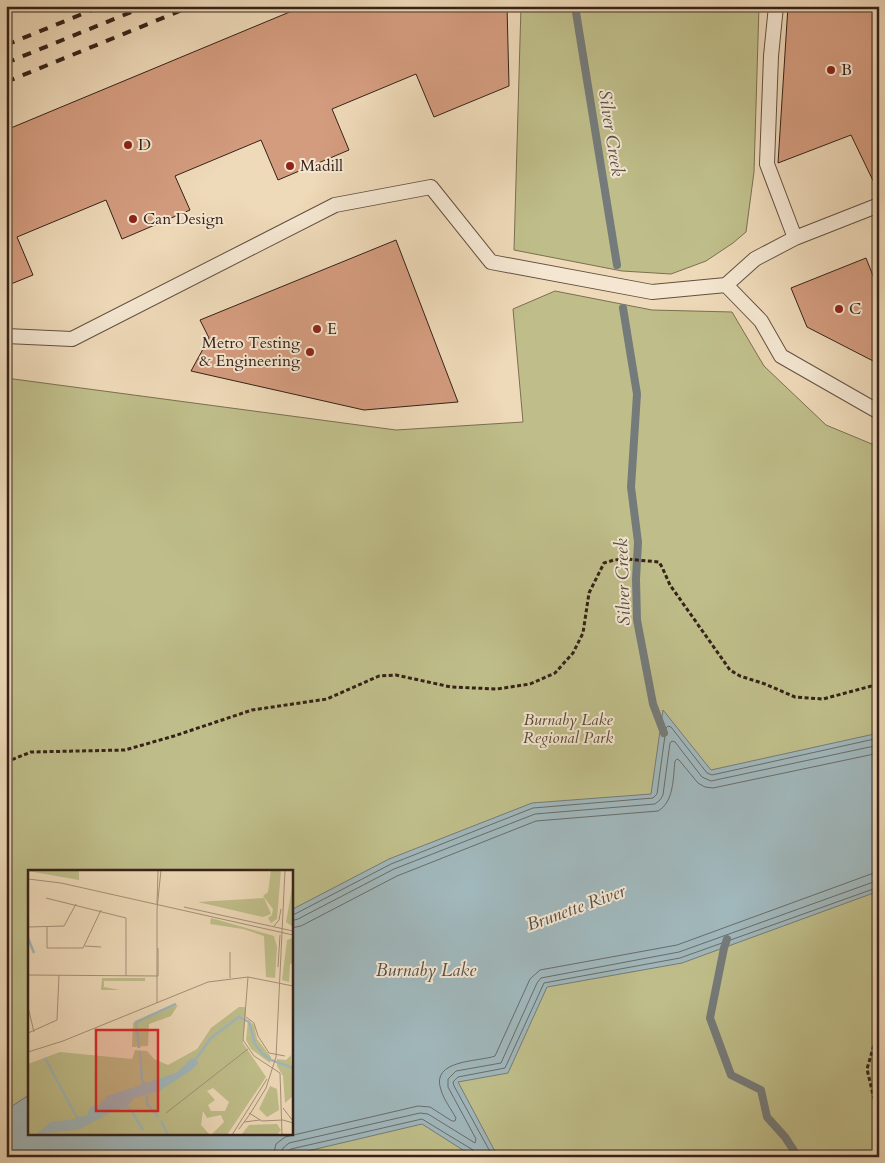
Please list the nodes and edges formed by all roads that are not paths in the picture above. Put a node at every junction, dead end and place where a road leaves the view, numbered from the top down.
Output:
1 (776, 6) edge
2 (879, 205) edge
3 (794, 238) junction
4 (726, 285) junction
5 (6, 336) edge
6 (879, 412) edge

1 - 3 lane
2 - 3 lane
3 - 4 lane
4 - 5 lane
4 - 6 lane

